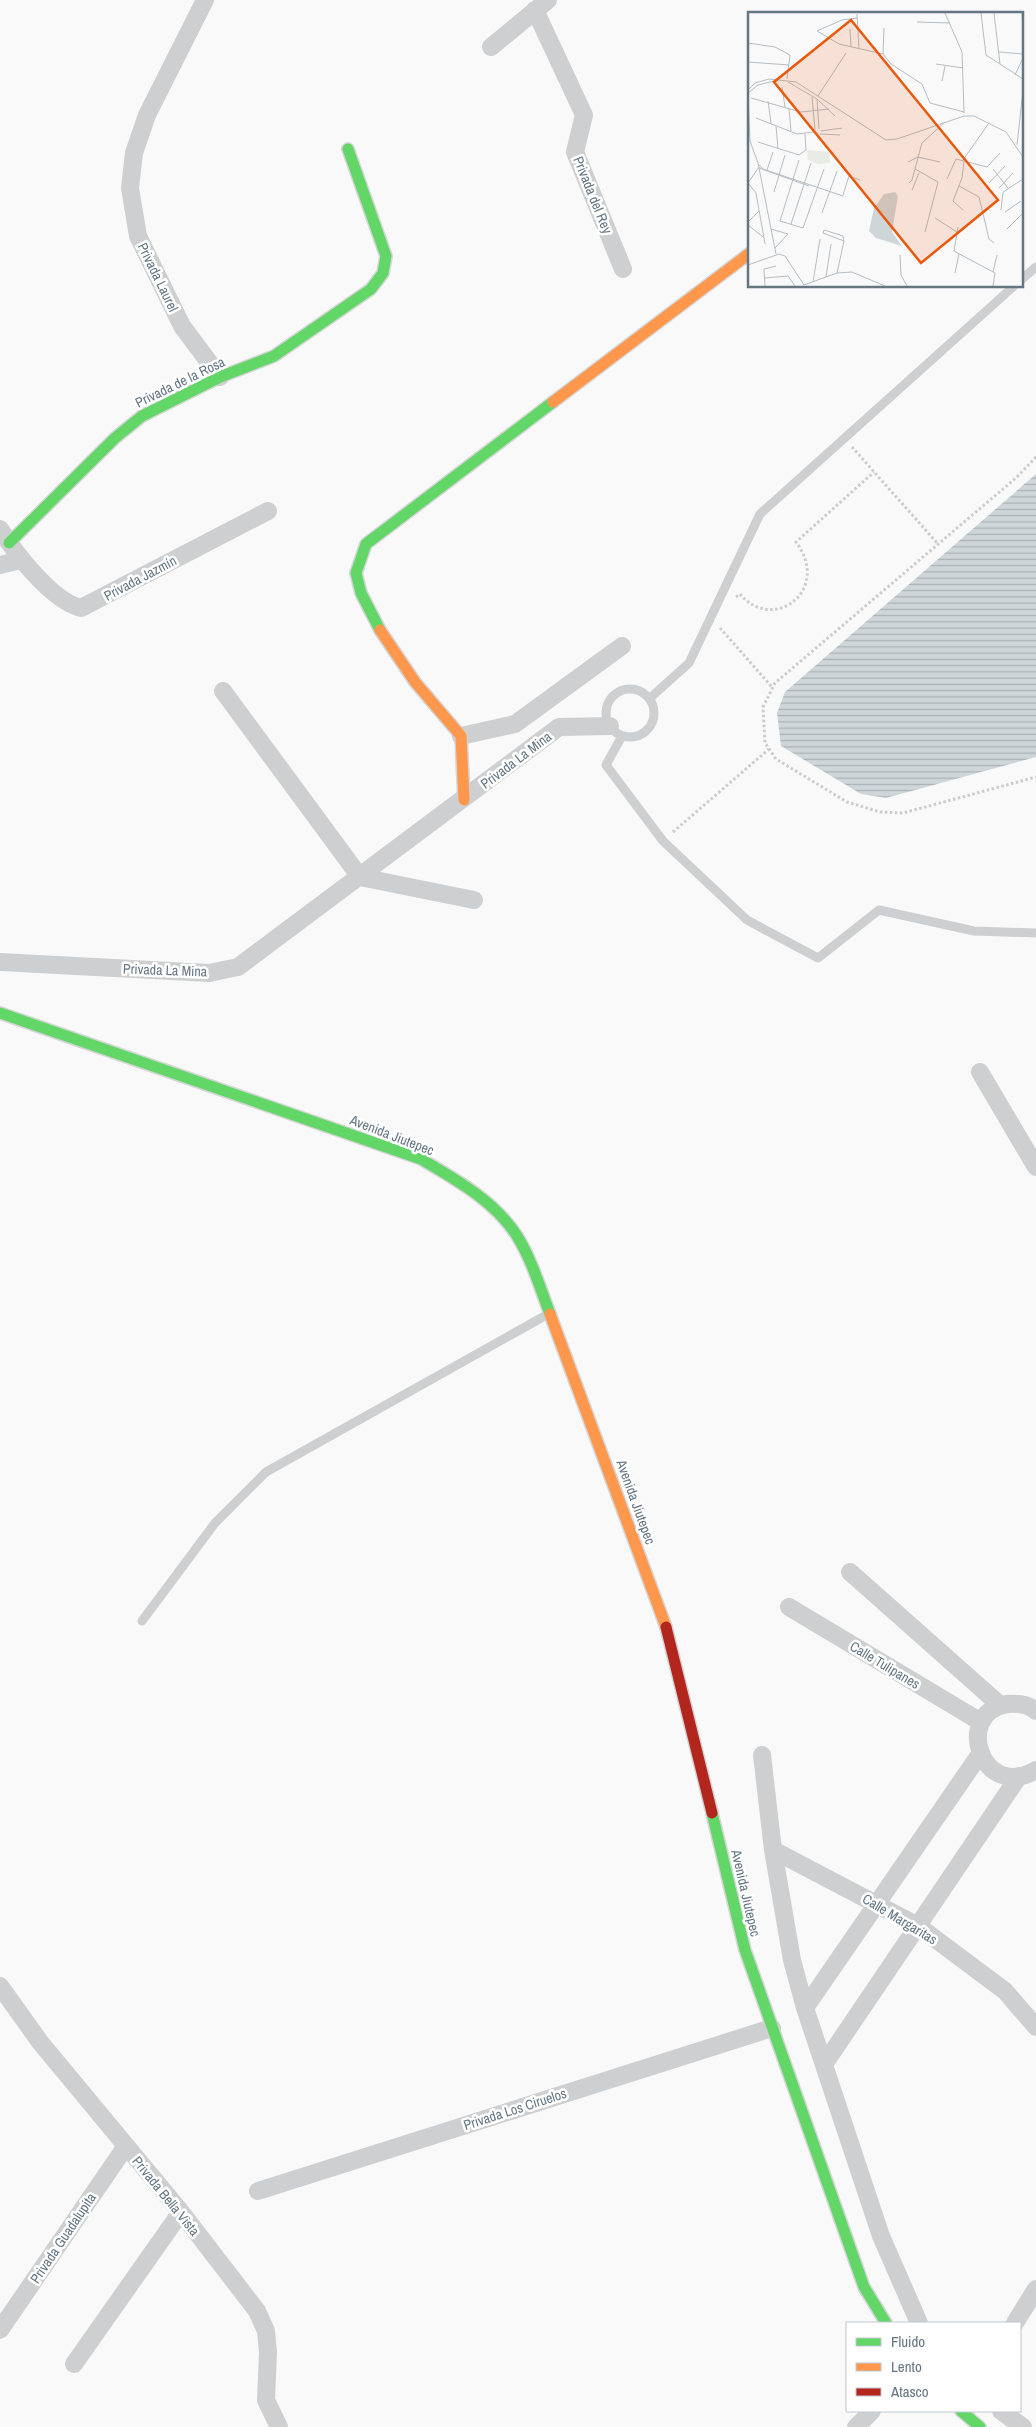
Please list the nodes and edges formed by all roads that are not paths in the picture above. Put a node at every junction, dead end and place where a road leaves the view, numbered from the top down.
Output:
1 (205, 0) edge
2 (541, 5) edge
3 (491, 47) dead end
4 (348, 149) dead end
5 (748, 254) edge
6 (1036, 267) edge
7 (623, 270) dead end
8 (1024, 277) edge
9 (1012, 288) edge
10 (220, 377) junction
11 (268, 511) dead end
12 (4, 536) edge
13 (20, 560) junction
14 (0, 565) edge
15 (622, 646) dead end
16 (223, 691) dead end
17 (649, 699) junction
18 (616, 731) junction
19 (461, 736) junction
20 (464, 800) junction
21 (360, 877) junction
22 (474, 900) dead end
23 (1036, 932) edge
24 (0, 962) edge
25 (0, 1013) edge
26 (980, 1072) dead end
27 (1036, 1167) edge
28 (550, 1313) junction
29 (850, 1572) dead end
30 (789, 1607) dead end
31 (142, 1621) dead end
32 (1000, 1705) junction
33 (1036, 1711) edge
34 (981, 1722) junction
35 (980, 1754) junction
36 (762, 1755) dead end
37 (1036, 1770) edge
38 (1019, 1776) junction
39 (773, 1850) junction
40 (879, 1904) junction
41 (918, 1926) junction
42 (0, 1986) edge
43 (805, 2008) junction
44 (1036, 2027) edge
45 (772, 2028) junction
46 (825, 2063) junction
47 (126, 2146) junction
48 (258, 2191) dead end
49 (181, 2212) junction
50 (1036, 2289) edge
51 (885, 2322) edge
52 (919, 2322) edge
53 (1017, 2322) edge
54 (0, 2330) edge
55 (74, 2364) dead end
56 (871, 2412) edge
57 (962, 2412) edge
58 (1001, 2412) edge
59 (279, 2427) edge
60 (856, 2427) edge
61 (980, 2427) edge
62 (1023, 2427) edge

1 - 10 street, Privada Laurel
2 - 3 street, Privada del Rey
2 - 7 street, Privada del Rey
4 - 10 main road, Privada de la Rosa
5 - 19 main road
6 - 8 lane
9 - 17 lane
10 - 12 main road, Privada de la Rosa
11 - 13 street, Privada Jazmín
12 - 13 street, Privada Jazmín
13 - 14 street
15 - 19 street
16 - 21 street
17 - 18 lane
17 - 18 lane
18 - 20 street, Privada La Mina
18 - 23 lane
19 - 20 main road
20 - 21 street, Privada La Mina
21 - 22 street
21 - 24 street, Privada La Mina
25 - 28 main road, Avenida Jiutepec
26 - 27 street
28 - 31 lane
28 - 45 main road, Avenida Jiutepec
29 - 32 street
30 - 34 street, Calle Tulipanes
32 - 33 street
32 - 34 street
34 - 35 street
35 - 38 street
35 - 40 street
36 - 39 street
37 - 38 street
38 - 41 street
39 - 40 street, Calle Margaritas
39 - 43 street
40 - 41 street, Calle Margaritas
40 - 43 street
41 - 44 street, Calle Margaritas
41 - 46 street
42 - 47 street, Privada Bella Vista
43 - 46 street
45 - 48 street, Privada Los Ciruelos
45 - 51 main road, Avenida Jiutepec
46 - 52 street
47 - 49 street, Privada Bella Vista
47 - 54 street, Privada Guadalupita
49 - 55 street
49 - 59 street, Privada Bella Vista
50 - 53 street
56 - 60 street
57 - 61 main road
58 - 62 street

